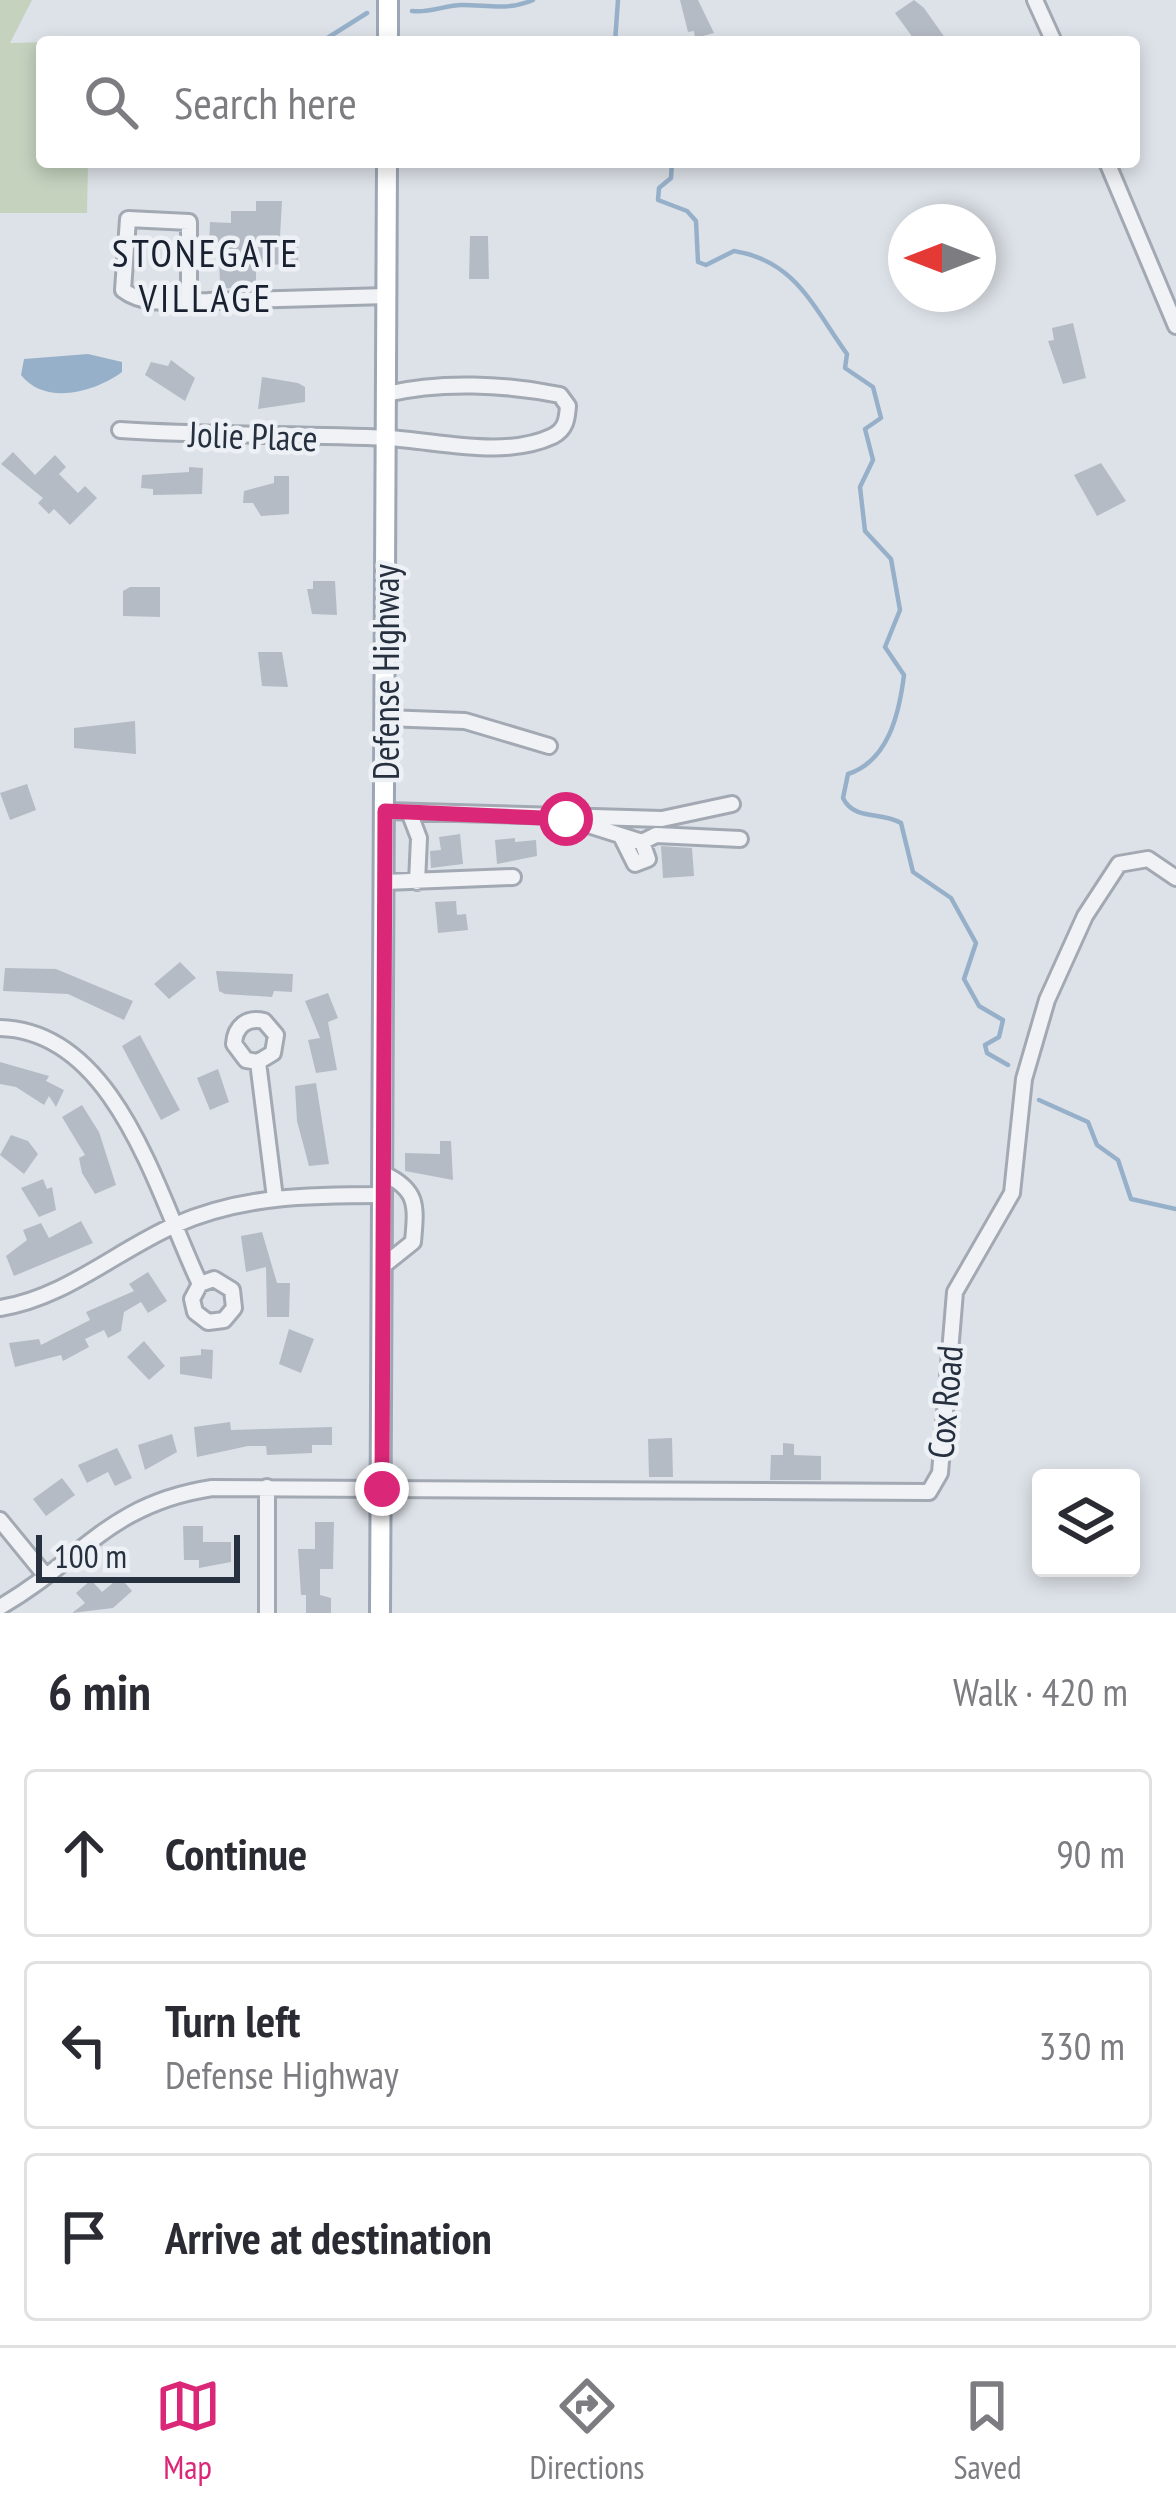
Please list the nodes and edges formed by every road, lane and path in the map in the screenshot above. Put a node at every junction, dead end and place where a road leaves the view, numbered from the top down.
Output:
1 (388, 0) edge
2 (1036, 0) edge
3 (388, 36) edge
4 (1051, 36) edge
5 (387, 168) edge
6 (1110, 168) edge
7 (387, 296) junction
8 (189, 301) junction
9 (1176, 326) edge
10 (386, 394) junction
11 (120, 430) dead end
12 (386, 438) junction
13 (385, 718) junction
14 (549, 746) dead end
15 (732, 804) dead end
16 (385, 811) junction
17 (409, 812) junction
18 (566, 819) junction
19 (622, 838) junction
20 (740, 839) dead end
21 (642, 842) junction
22 (513, 877) dead end
23 (1176, 878) edge
24 (385, 882) junction
25 (417, 882) junction
26 (0, 1028) edge
27 (258, 1062) dead end
28 (384, 1174) junction
29 (384, 1195) junction
30 (275, 1198) junction
31 (172, 1226) junction
32 (383, 1266) junction
33 (200, 1284) dead end
34 (0, 1308) edge
35 (268, 1486) junction
36 (382, 1489) junction
37 (0, 1520) edge
38 (44, 1575) junction
39 (0, 1607) edge
40 (267, 1613) edge
41 (380, 1613) edge

1 - 3 main road
2 - 4 street
5 - 7 main road, Defense Highway
6 - 9 street
7 - 8 street
7 - 10 main road, Defense Highway
8 - 8 street
10 - 12 main road, Defense Highway
10 - 12 street, Jolie Place
11 - 12 street, Jolie Place
12 - 13 main road, Defense Highway
13 - 14 street
13 - 16 main road, Defense Highway
15 - 18 street
16 - 17 street
16 - 24 main road, Defense Highway
17 - 18 street
17 - 25 street
18 - 19 street
19 - 21 street
19 - 21 street
20 - 21 street
22 - 25 street
23 - 36 street, Cox Road
24 - 25 street
24 - 28 main road, Defense Highway
26 - 31 street
27 - 30 street
28 - 29 main road, Defense Highway
28 - 32 street
29 - 30 street
29 - 32 main road, Defense Highway
30 - 31 street
31 - 33 street
31 - 34 street
32 - 36 main road, Defense Highway
35 - 36 street
35 - 38 street
35 - 40 street
36 - 41 main road, Defense Highway
37 - 38 street
38 - 39 street

